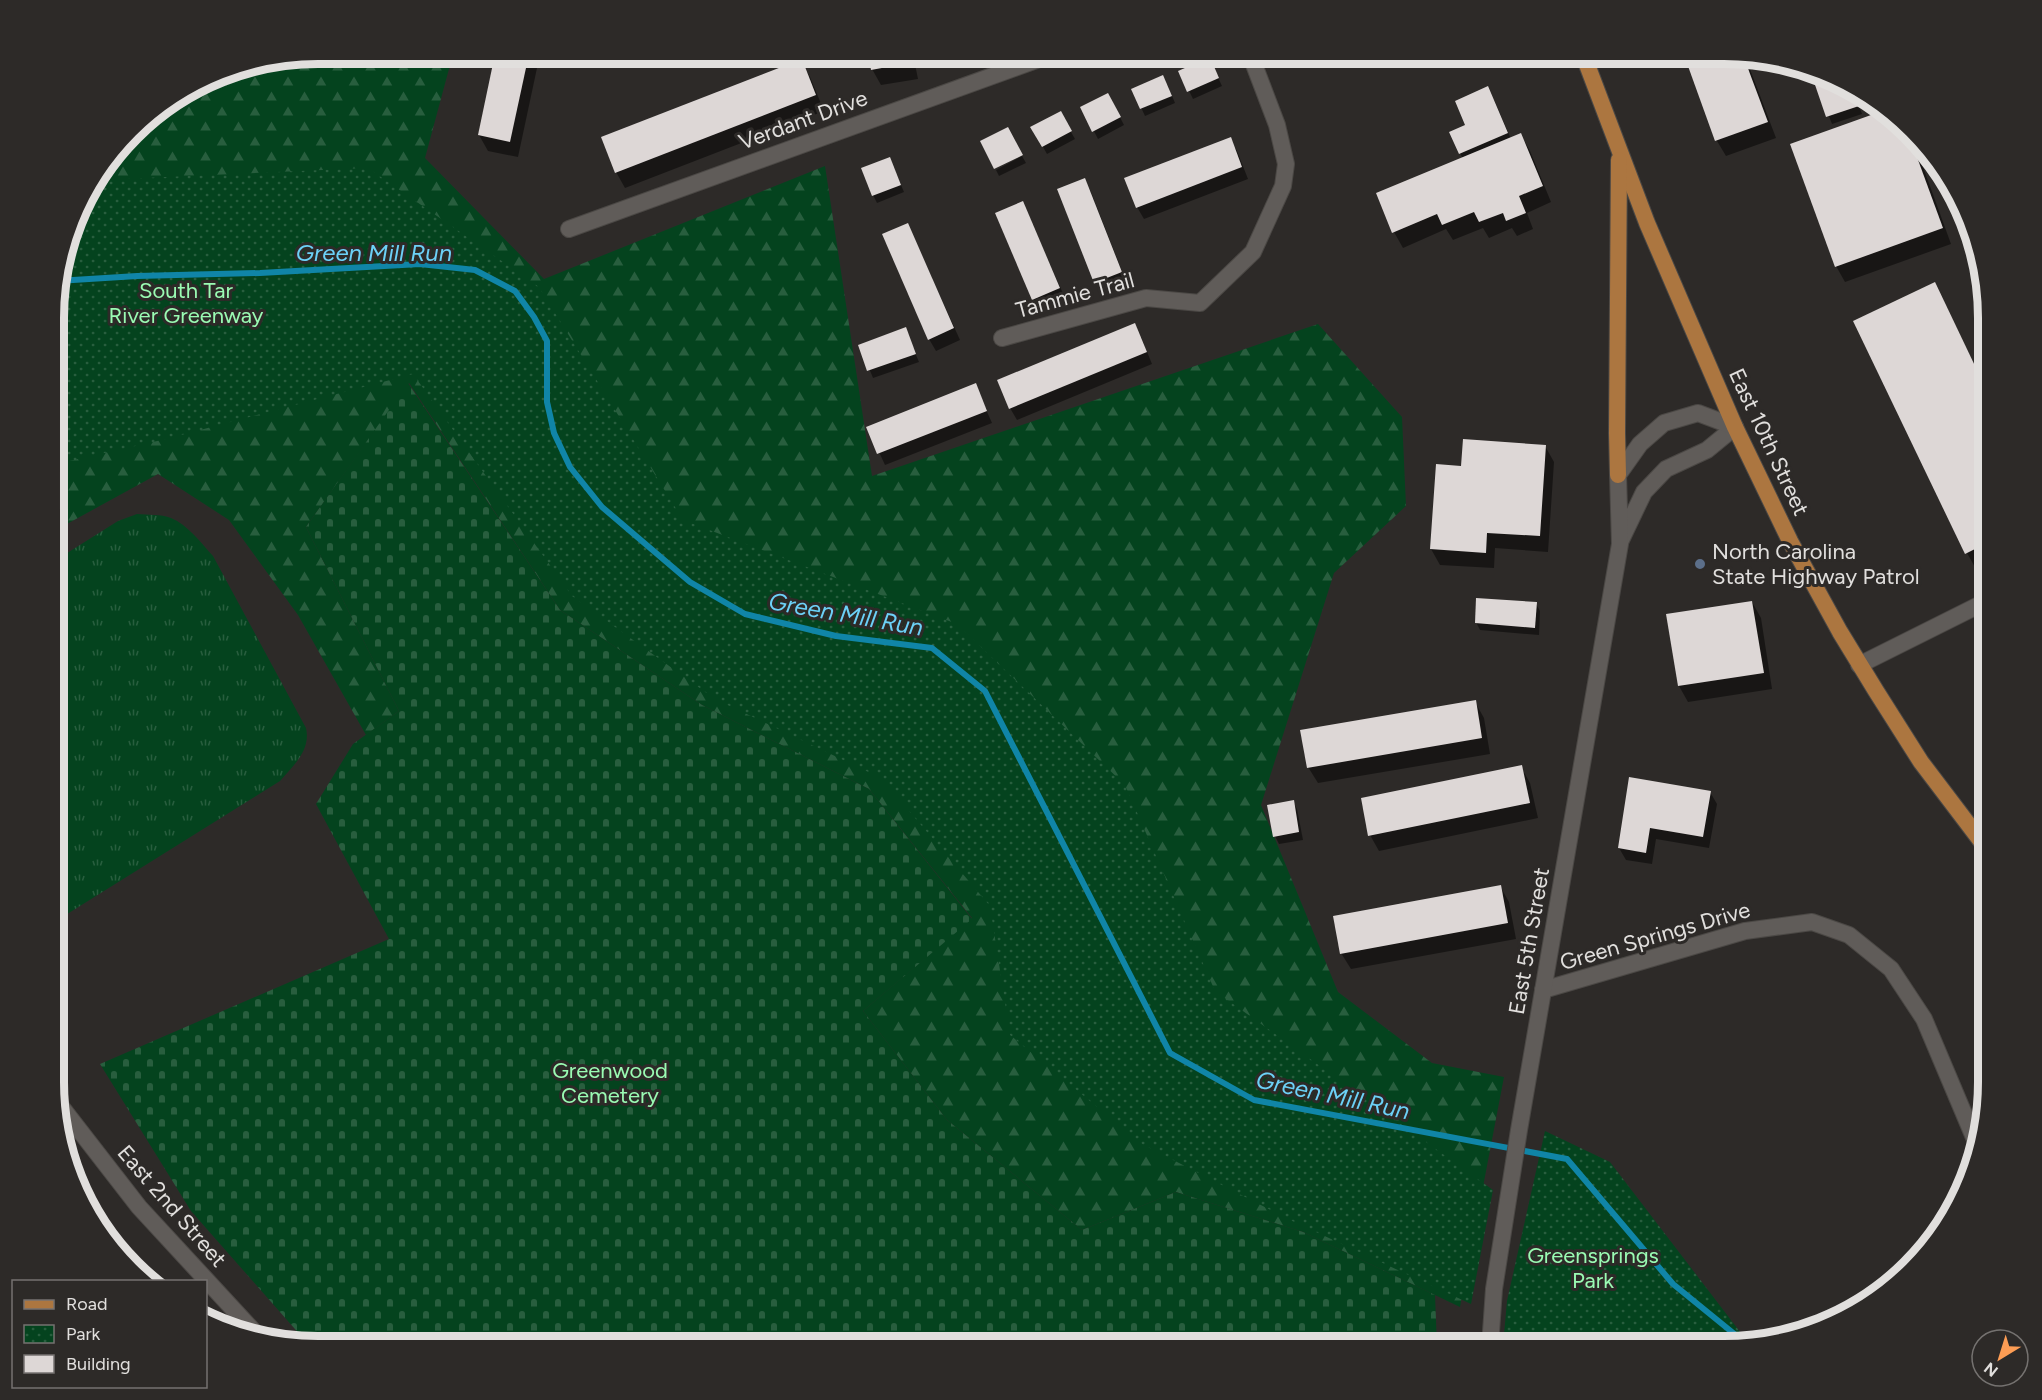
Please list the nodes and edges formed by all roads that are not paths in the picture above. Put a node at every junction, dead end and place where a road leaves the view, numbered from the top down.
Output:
1 (1026, 64) edge
2 (1254, 64) edge
3 (1587, 64) edge
4 (1620, 150) junction
5 (569, 229) dead end
6 (1002, 338) dead end
7 (1735, 427) junction
8 (1618, 475) junction
9 (1620, 544) junction
10 (1978, 606) edge
11 (1859, 665) junction
12 (1978, 836) edge
13 (1543, 990) junction
14 (67, 1114) edge
15 (1972, 1134) edge
16 (206, 1280) edge
17 (207, 1281) edge
18 (248, 1326) edge
19 (1491, 1336) edge

1 - 5 street, Verdant Drive
2 - 6 street, Tammie Trail
3 - 4 main road, East 10th Street
4 - 7 main road, East 10th Street
4 - 8 main road
7 - 8 street
7 - 9 street, East 5th Street
7 - 11 main road, East 10th Street
8 - 9 street, East 5th Street
9 - 13 street, East 5th Street
10 - 11 street
11 - 12 main road, East 10th Street
13 - 15 street, Green Springs Drive
13 - 19 street, East 5th Street
14 - 16 street, East 2nd Street
17 - 18 street, East 2nd Street

